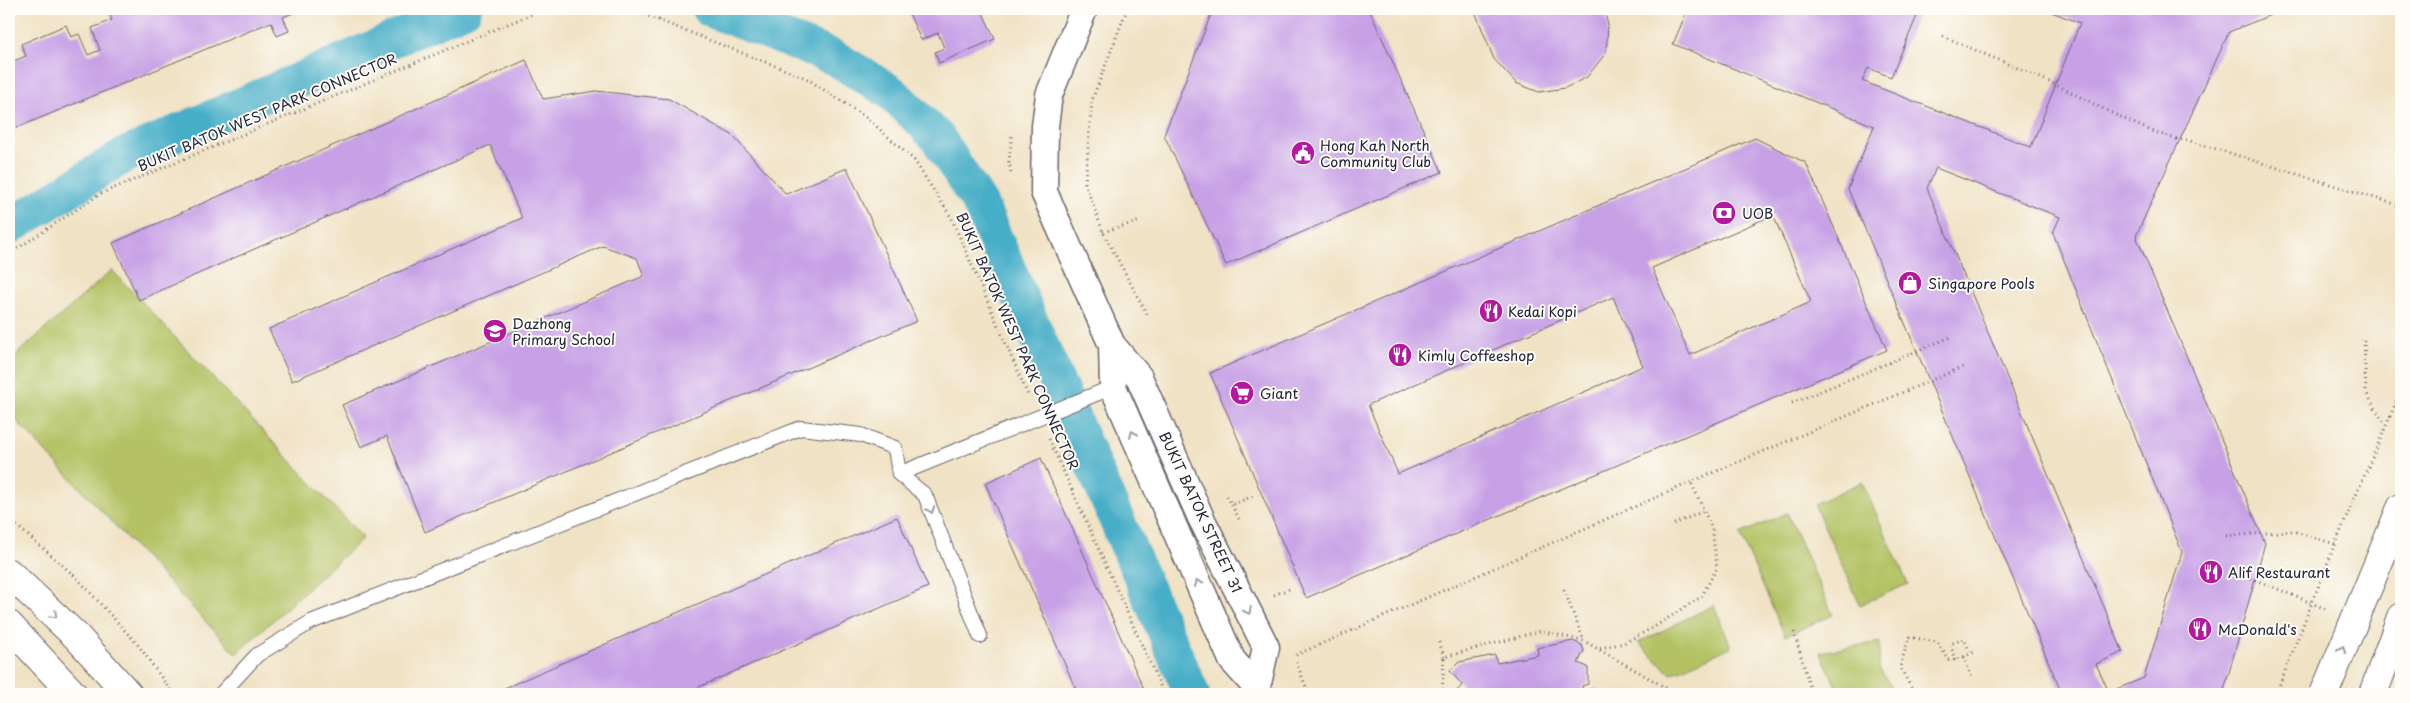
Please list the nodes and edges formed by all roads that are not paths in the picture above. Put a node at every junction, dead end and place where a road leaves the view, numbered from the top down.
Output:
1 (1084, 9) edge
2 (1112, 345) junction
3 (1139, 377) junction
4 (1113, 387) junction
5 (899, 474) junction
6 (2401, 508) edge
7 (9, 573) edge
8 (2401, 618) edge
9 (9, 625) edge
10 (980, 636) dead end
11 (1258, 691) edge
12 (73, 694) edge
13 (128, 694) edge
14 (221, 694) edge
15 (2324, 694) edge
16 (2373, 694) edge

1 - 2 street, BUKIT BATOK STREET 31
2 - 3 street, BUKIT BATOK STREET 31
2 - 4 street, BUKIT BATOK STREET 31
3 - 4 lane
3 -> 11 street, BUKIT BATOK STREET 31
4 - 5 lane
11 -> 4 street, BUKIT BATOK STREET 31
5 -> 10 lane
5 - 14 lane
15 -> 6 street
7 -> 13 street
8 - 16 street
9 - 12 street

